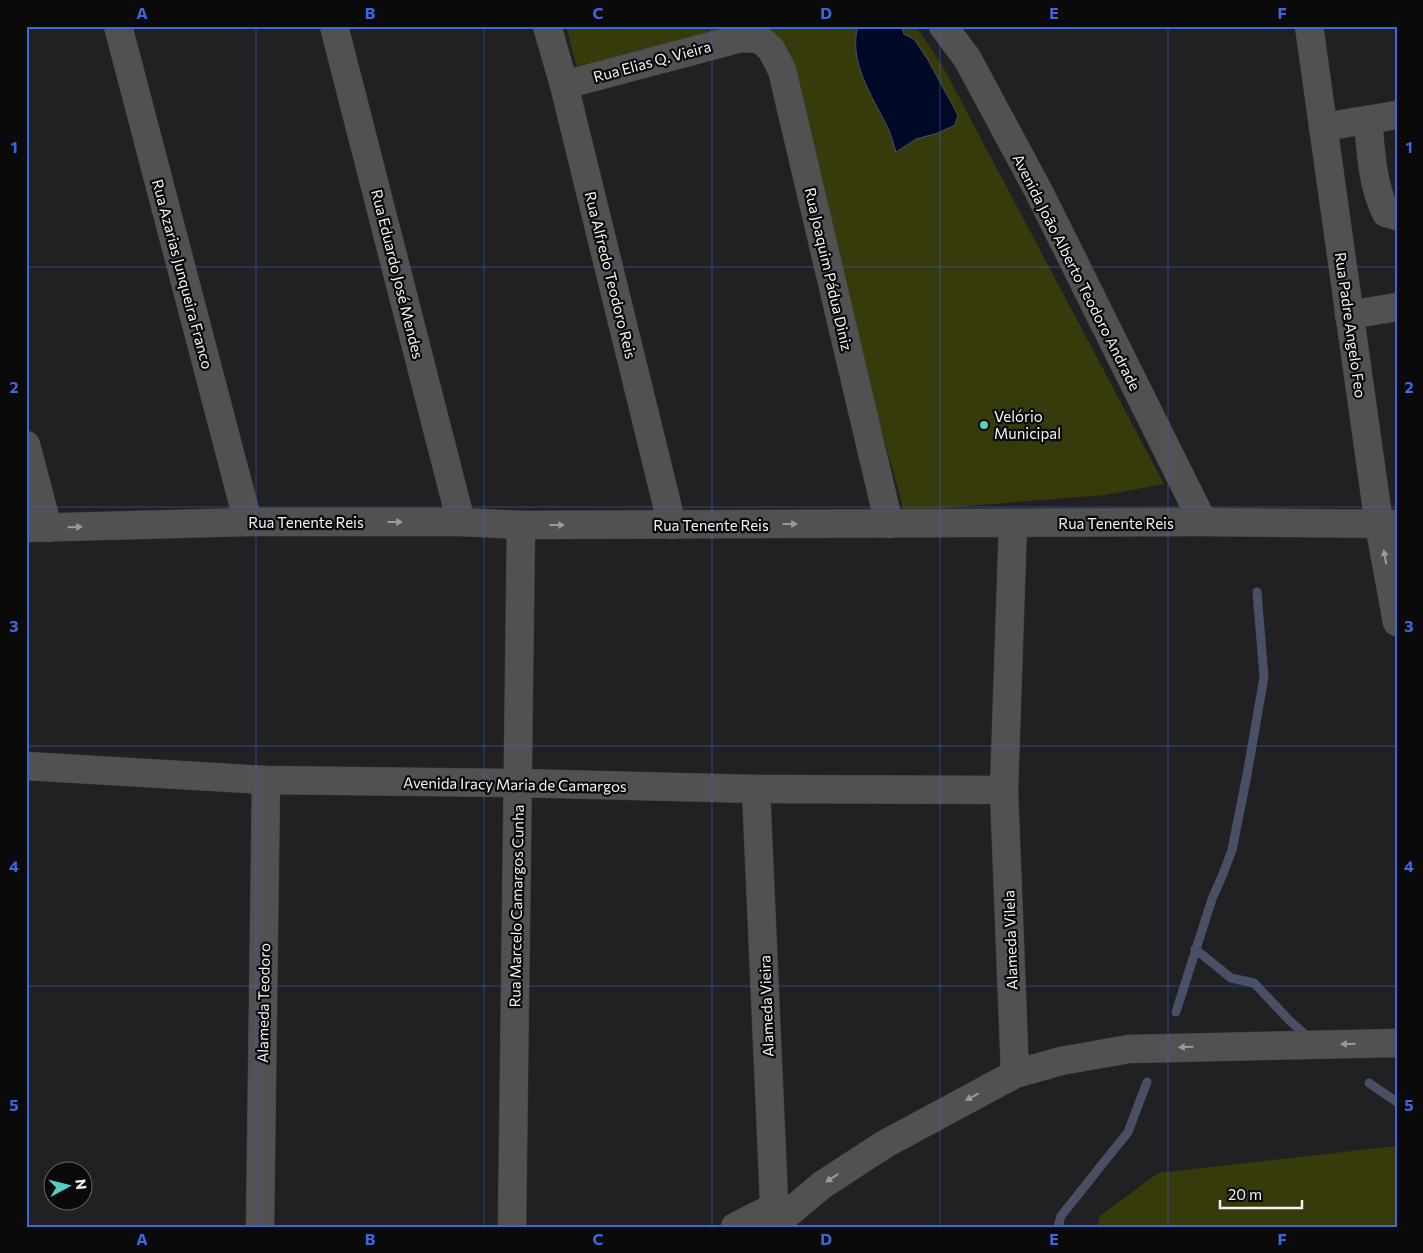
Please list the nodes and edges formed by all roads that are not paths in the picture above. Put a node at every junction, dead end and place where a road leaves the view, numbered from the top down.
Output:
1 (118, 26) edge
2 (334, 26) edge
3 (548, 26) edge
4 (943, 26) edge
5 (1308, 26) edge
6 (741, 38) joint
7 (564, 85) junction
8 (1397, 115) edge
9 (1368, 120) junction
10 (1323, 127) junction
11 (1385, 170) edge
12 (1397, 216) edge
13 (1397, 307) edge
14 (1350, 315) junction
15 (1397, 318) edge
16 (1397, 322) edge
17 (26, 445) edge
18 (248, 522) junction
19 (461, 522) junction
20 (1203, 522) junction
21 (1013, 523) junction
22 (889, 524) junction
23 (1388, 524) edge
24 (521, 525) junction
25 (672, 525) junction
26 (37, 528) edge
27 (1397, 622) edge
28 (26, 766) edge
29 (266, 780) junction
30 (518, 783) junction
31 (756, 789) junction
32 (1004, 790) junction
33 (1397, 1043) edge
34 (1015, 1074) junction
35 (774, 1219) edge
36 (260, 1227) edge
37 (512, 1227) edge
38 (735, 1227) edge

1 - 18 street, Rua Azarias Junqueira Franco
2 - 19 street, Rua Eduardo José Mendes
3 - 7 street, Rua Alfredo Teodoro Reis
4 - 20 street, Avenida João Alberto Teodoro Andrade
5 - 10 street, Rua Padre Angelo Feo
6 - 7 street, Rua Elias Q. Vieira
6 - 22 street, Rua Joaquim Pádua Diniz
7 - 25 street, Rua Alfredo Teodoro Reis
8 - 9 street
9 - 10 street
9 - 11 street
10 - 14 street, Rua Padre Angelo Feo
11 - 12 street
13 - 14 street
14 - 23 street, Rua Padre Angelo Feo
15 - 16 street
17 - 26 street
18 -> 19 street, Rua Tenente Reis
26 -> 18 street, Rua Tenente Reis
19 - 24 street, Rua Tenente Reis
20 - 21 street, Rua Tenente Reis
20 - 23 street, Rua Tenente Reis
21 - 22 street, Rua Tenente Reis
21 - 32 street, Alameda Vilela
25 -> 22 street, Rua Tenente Reis
27 -> 23 street, Rua Padre Angelo Feo
24 -> 25 street, Rua Tenente Reis
24 - 30 street, Rua Marcelo Camargos Cunha
28 - 29 street, Avenida Iracy Maria de Camargos
29 - 30 street, Avenida Iracy Maria de Camargos
29 - 36 street, Alameda Teodoro
30 - 31 street, Avenida Iracy Maria de Camargos
30 - 37 street, Rua Marcelo Camargos Cunha
31 - 32 street, Avenida Iracy Maria de Camargos
31 - 35 street, Alameda Vieira
32 - 34 street, Alameda Vilela
33 -> 34 street
34 -> 35 street
35 - 38 street

